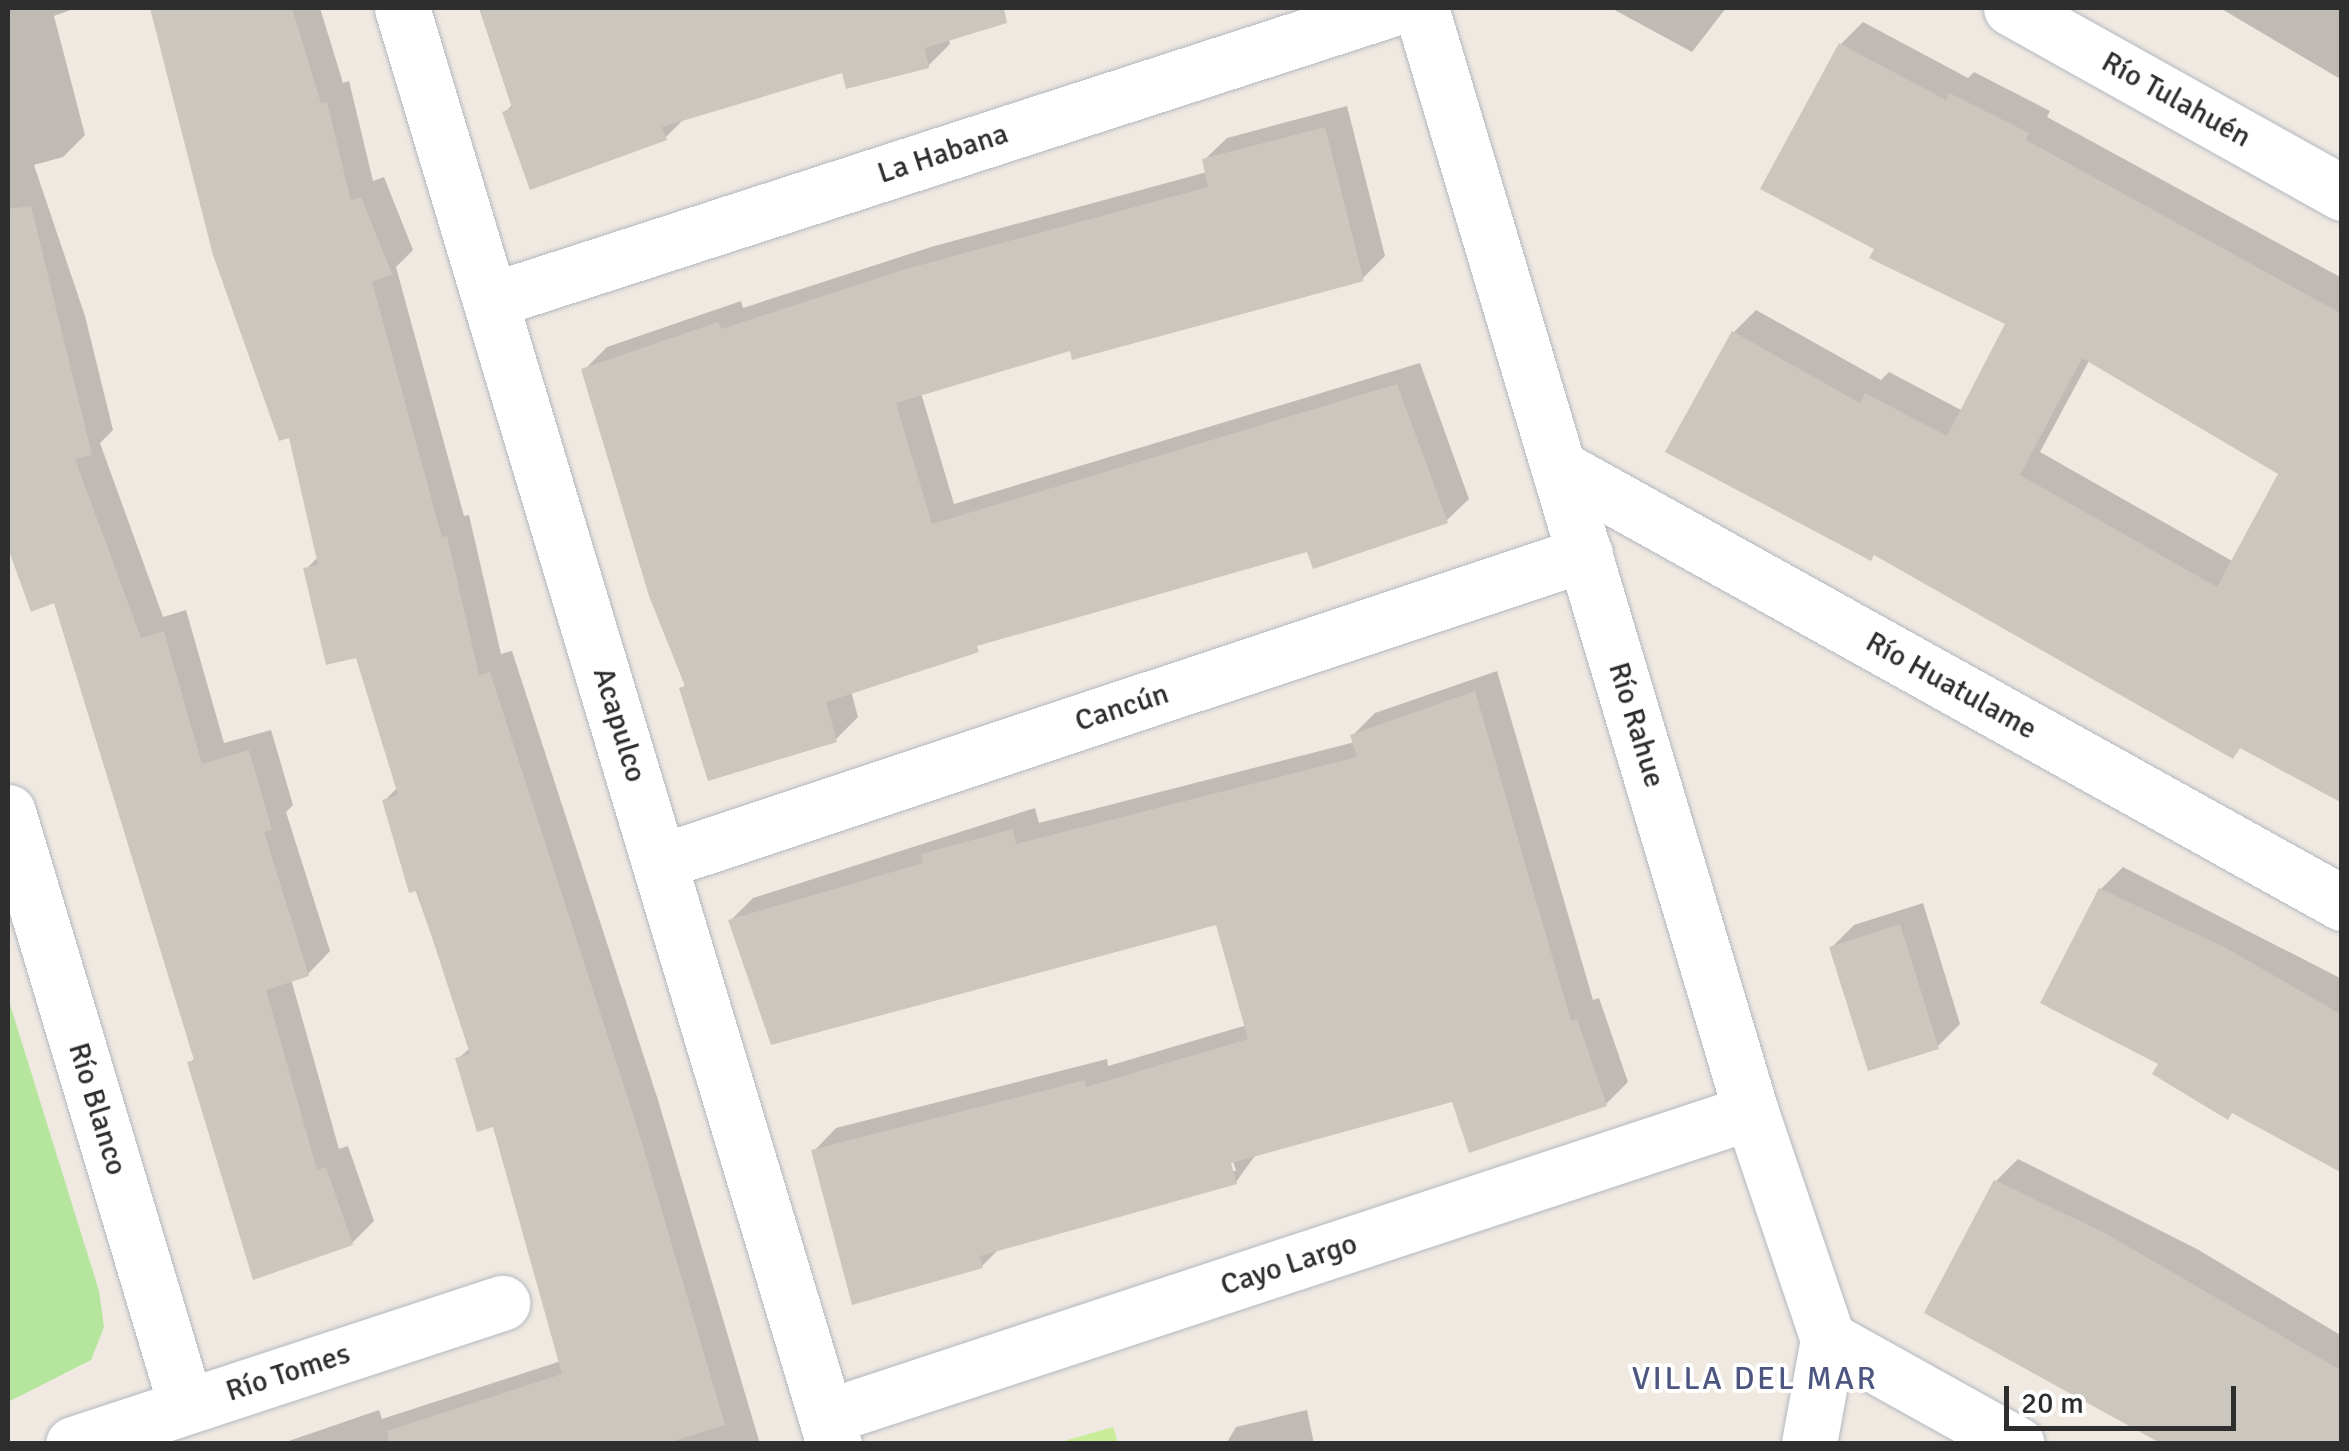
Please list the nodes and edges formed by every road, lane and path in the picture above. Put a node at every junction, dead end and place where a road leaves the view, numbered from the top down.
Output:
1 (402, 8) edge
2 (1394, 8) edge
3 (1420, 8) edge
4 (2010, 8) edge
5 (2342, 192) edge
6 (492, 300) junction
7 (1560, 468) junction
8 (1585, 554) junction
9 (8, 812) edge
10 (659, 862) junction
11 (2342, 903) edge
12 (1751, 1112) junction
13 (502, 1302) dead end
14 (1828, 1339) junction
15 (186, 1406) junction
16 (830, 1430) edge
17 (73, 1444) edge
18 (1809, 1444) edge
19 (2017, 1444) edge

1 - 6 street, Acapulco
2 - 6 street, La Habana
3 - 7 street, Río Rahue
4 - 5 street, Río Tulahuén
6 - 10 street, Acapulco
7 - 8 street, Río Rahue
7 - 11 street, Río Huatulame
8 - 10 street, Cancún
8 - 12 street, Río Rahue
9 - 15 street, Río Blanco
10 - 16 street, Acapulco
12 - 14 street, Río Rahue
12 - 16 street, Cayo Largo
13 - 15 street, Río Tomes
14 - 18 street, Río Rahue
14 - 19 street
15 - 17 street, Río Tomes

